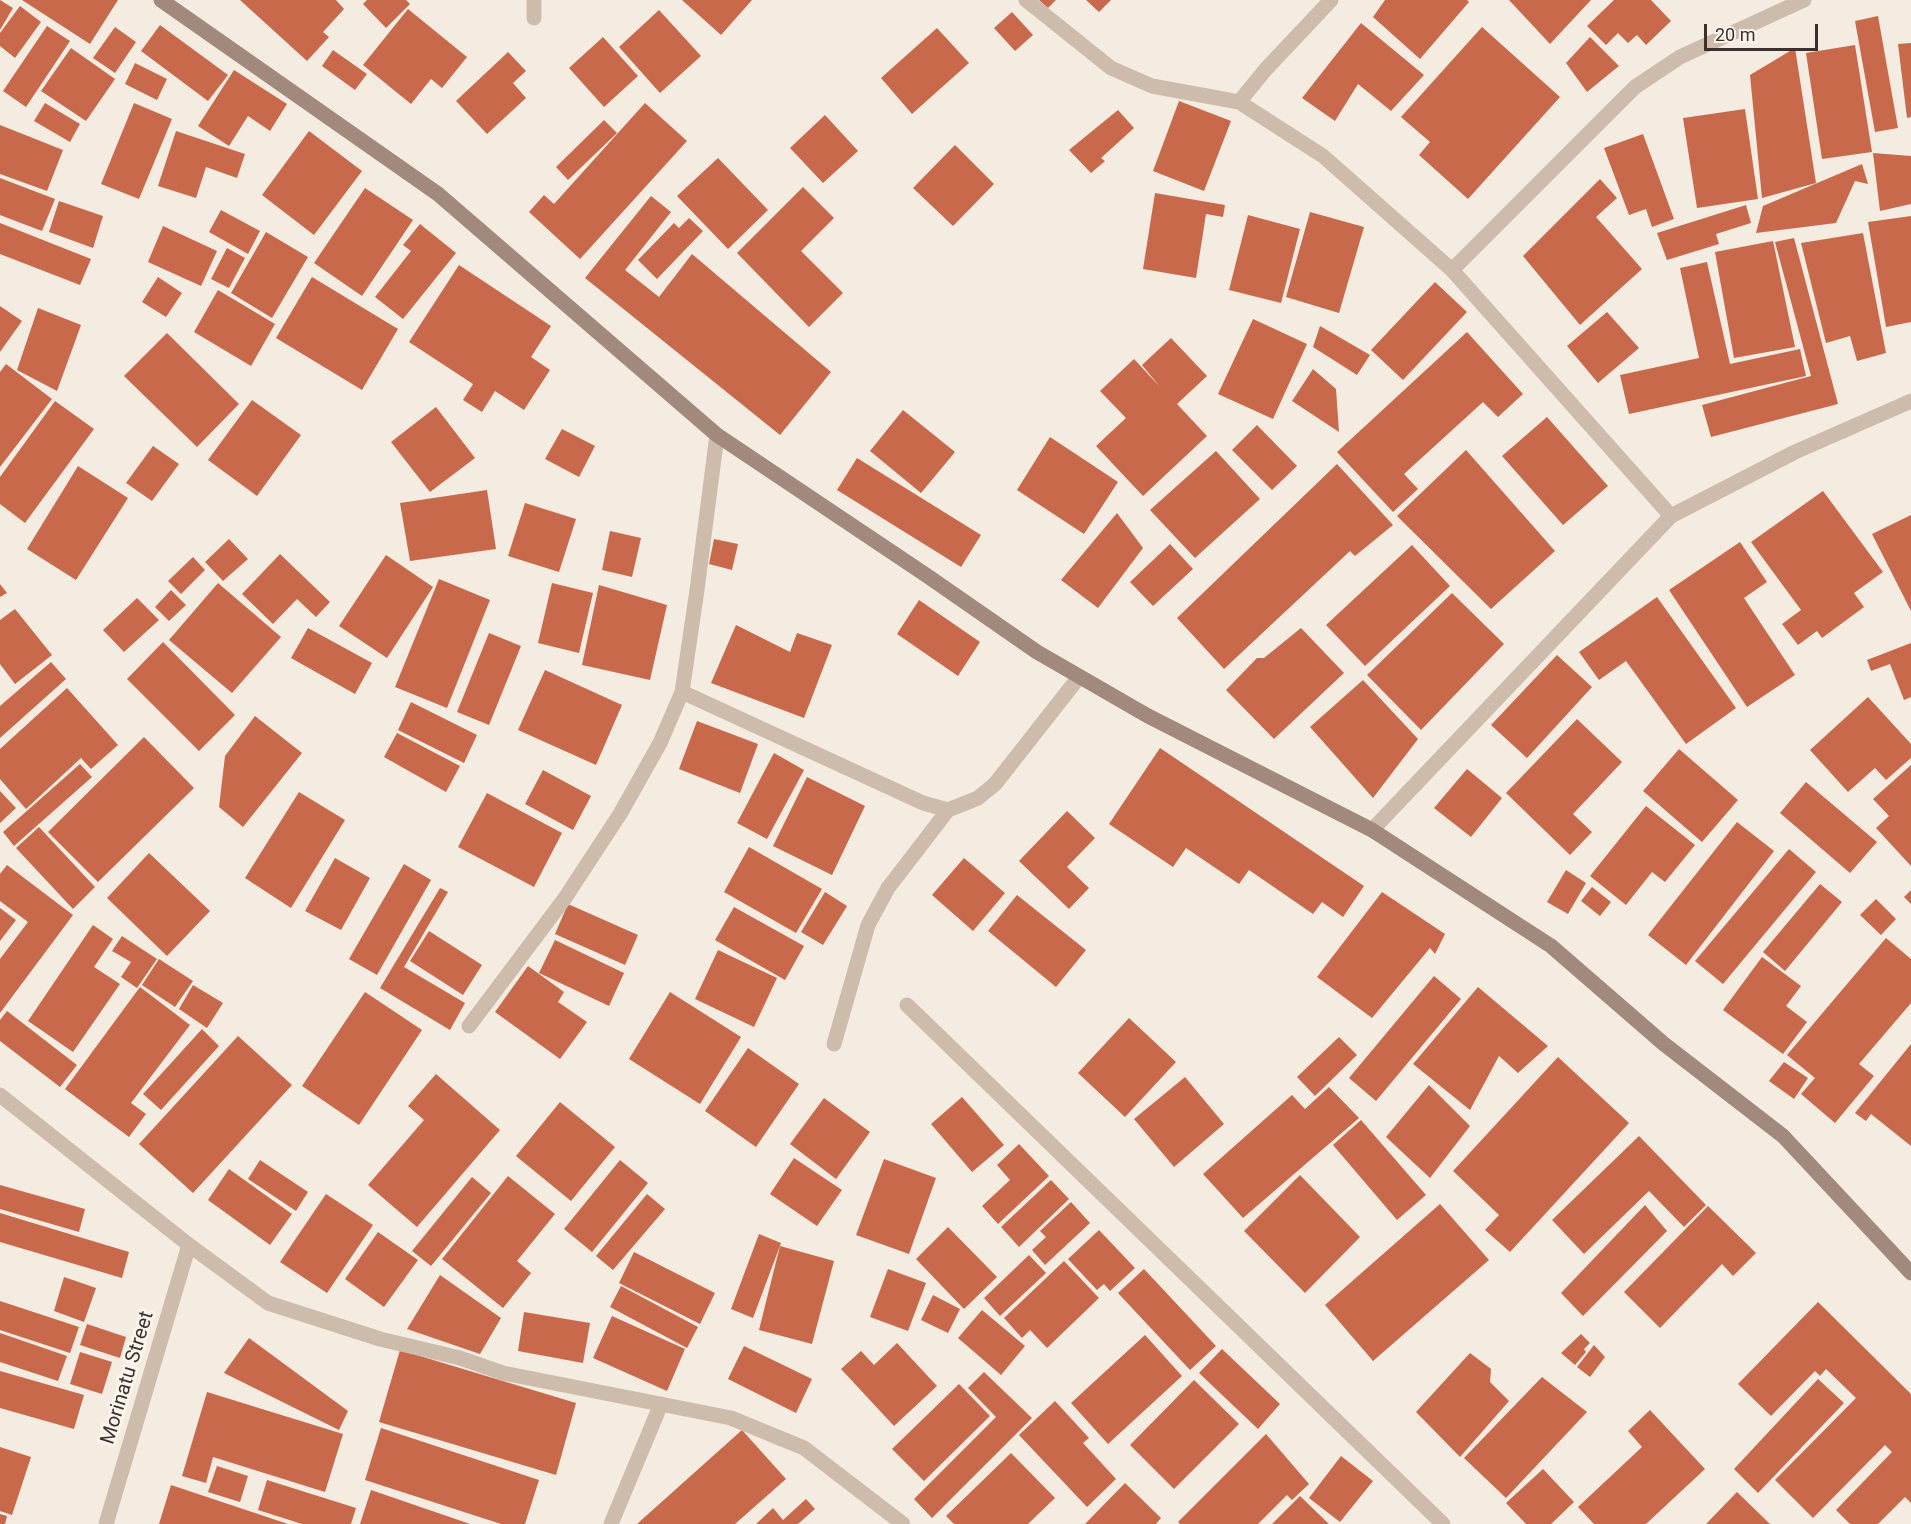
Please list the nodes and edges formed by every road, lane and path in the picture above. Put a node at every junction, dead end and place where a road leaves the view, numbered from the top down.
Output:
1 (161, 0) edge
2 (534, 0) edge
3 (1026, 0) edge
4 (1331, 0) edge
5 (1804, 0) edge
6 (534, 18) dead end
7 (1239, 102) junction
8 (1452, 270) junction
9 (1911, 401) edge
10 (717, 435) junction
11 (1671, 516) junction
12 (1079, 676) junction
13 (682, 692) junction
14 (948, 810) junction
15 (1372, 830) junction
16 (907, 1005) dead end
17 (469, 1026) dead end
18 (834, 1044) dead end
19 (0, 1095) edge
20 (189, 1245) junction
21 (1911, 1273) edge
22 (661, 1404) junction
23 (106, 1524) edge
24 (611, 1524) edge
25 (903, 1524) edge
26 (1443, 1524) edge

1 - 10 street
2 - 6 street
3 - 7 street
4 - 7 street
5 - 8 street
7 - 8 street
8 - 11 street
9 - 11 street
10 - 12 street
10 - 13 street
11 - 15 street
12 - 14 street
12 - 15 street
13 - 14 street
13 - 17 street
14 - 18 street
15 - 21 street
16 - 26 street
19 - 20 street
20 - 22 street
20 - 23 street, Morinatu Street
22 - 24 street
22 - 25 street

